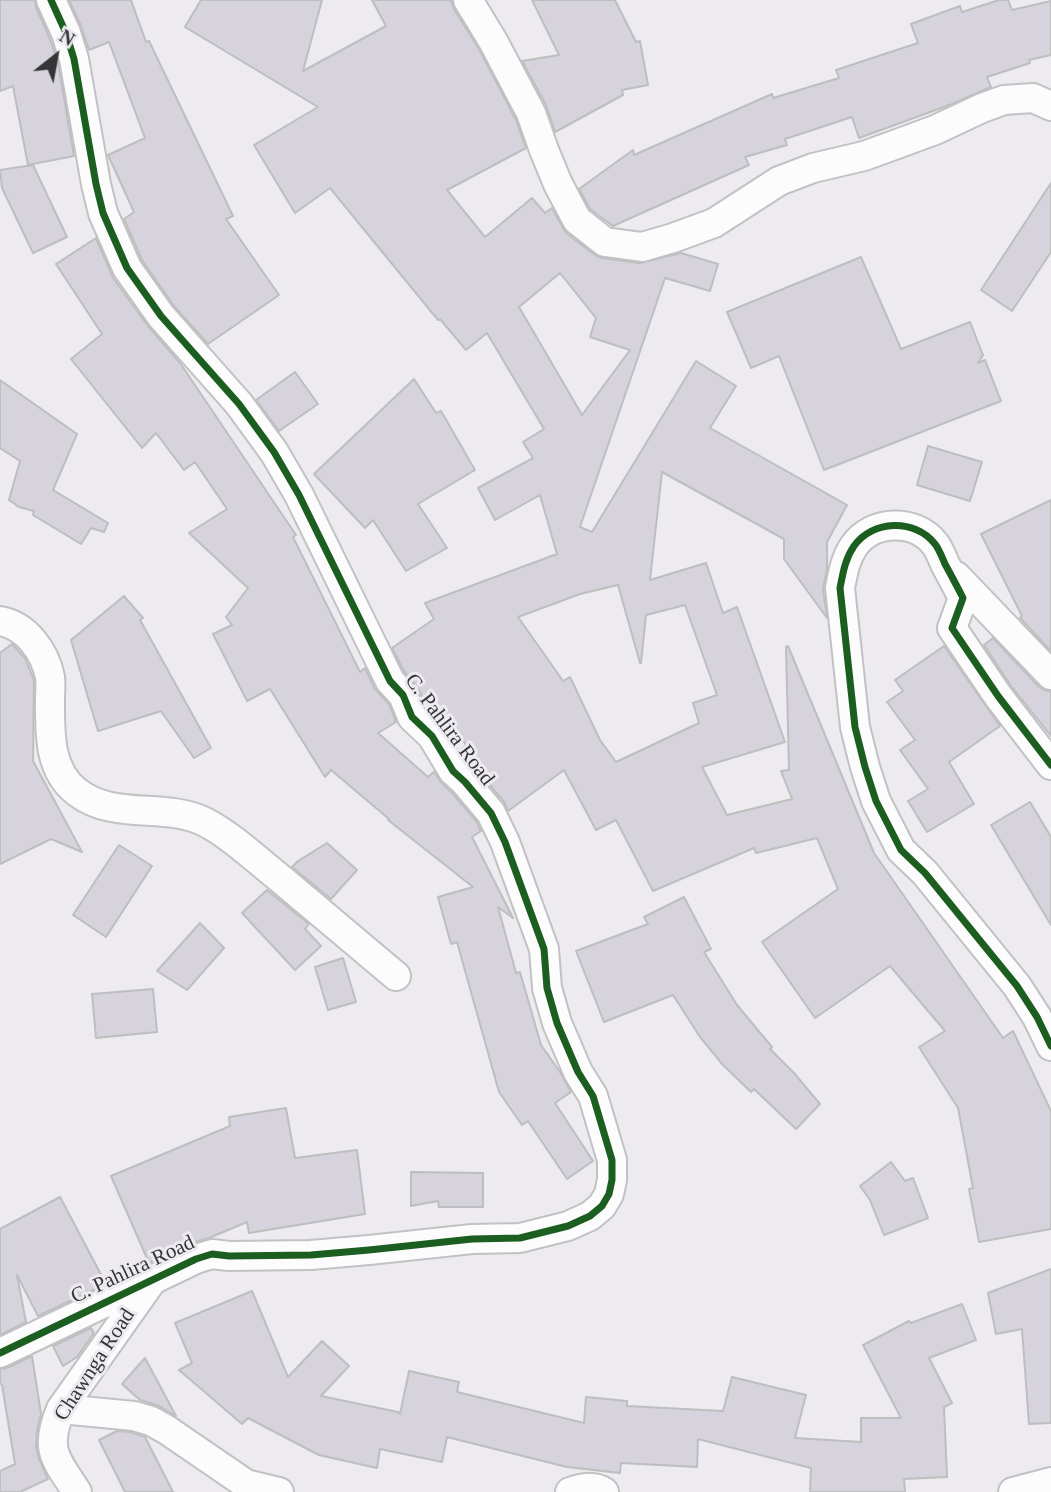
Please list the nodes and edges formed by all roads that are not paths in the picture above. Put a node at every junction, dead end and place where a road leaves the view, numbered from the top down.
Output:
1 (51, 0) edge
2 (468, 0) edge
3 (1051, 106) edge
4 (946, 565) junction
5 (0, 621) edge
6 (1051, 675) edge
7 (1051, 765) edge
8 (396, 976) dead end
9 (1051, 1046) edge
10 (152, 1279) junction
11 (0, 1353) edge
12 (61, 1409) junction
13 (1051, 1482) edge
14 (77, 1492) edge
15 (279, 1492) edge
16 (570, 1492) edge
17 (604, 1492) edge
18 (1013, 1492) edge

1 - 10 street, C. Pahlira Road
2 - 3 street
4 - 6 street
4 - 7 street
4 - 9 street
5 - 8 street
10 - 11 street, C. Pahlira Road
10 - 12 street, Chawnga Road
12 - 14 street, Chawnga Road
12 - 15 street
13 - 18 street
16 - 17 street

